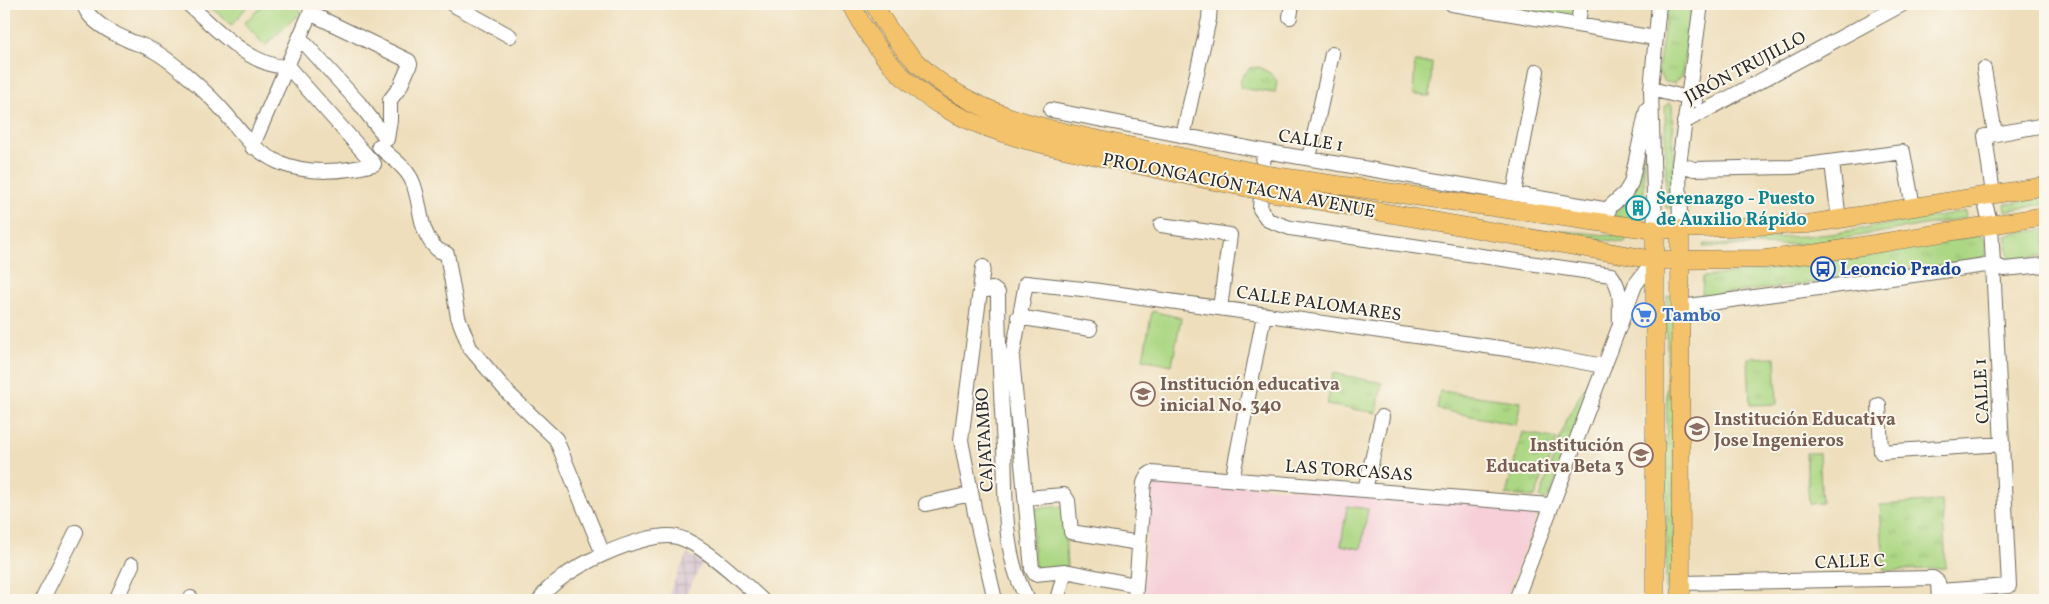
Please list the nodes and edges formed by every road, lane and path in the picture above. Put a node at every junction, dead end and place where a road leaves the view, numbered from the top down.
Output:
1 (84, 4) edge
2 (188, 4) edge
3 (452, 4) edge
4 (852, 4) edge
5 (874, 4) edge
6 (1210, 4) edge
7 (1452, 4) edge
8 (1581, 4) edge
9 (1659, 4) edge
10 (1701, 4) edge
11 (1904, 4) edge
12 (1499, 7) edge
13 (312, 8) edge
14 (1887, 8) edge
15 (1578, 23) junction
16 (510, 36) dead end
17 (1654, 38) junction
18 (301, 39) junction
19 (1332, 54) dead end
20 (288, 67) junction
21 (1984, 69) dead end
22 (1537, 71) dead end
23 (1651, 89) junction
24 (1688, 98) junction
25 (1712, 105) junction
26 (1051, 110) dead end
27 (1684, 122) junction
28 (2045, 126) edge
29 (1995, 134) junction
30 (1184, 136) junction
31 (383, 142) junction
32 (252, 147) junction
33 (1264, 151) junction
34 (1309, 158) junction
35 (1832, 163) junction
36 (374, 164) junction
37 (1679, 164) junction
38 (1249, 180) junction
39 (2045, 186) edge
40 (1514, 193) junction
41 (1988, 195) junction
42 (1913, 208) junction
43 (1609, 210) junction
44 (2045, 216) edge
45 (1839, 220) junction
46 (1590, 223) junction
47 (1160, 225) dead end
48 (1990, 225) junction
49 (1680, 229) junction
50 (1655, 230) junction
51 (1654, 260) junction
52 (1680, 260) junction
53 (1993, 264) junction
54 (2045, 265) edge
55 (982, 267) dead end
56 (980, 291) junction
57 (1680, 306) junction
58 (1220, 308) junction
59 (1264, 315) junction
60 (1018, 316) junction
61 (1620, 325) junction
62 (1090, 329) dead end
63 (1603, 366) junction
64 (1879, 405) dead end
65 (1382, 417) dead end
66 (2002, 444) junction
67 (1232, 480) junction
68 (1365, 490) junction
69 (971, 494) junction
70 (1025, 498) junction
71 (926, 504) dead end
72 (1550, 505) junction
73 (76, 532) dead end
74 (1139, 543) junction
75 (604, 554) junction
76 (132, 566) dead end
77 (1065, 571) junction
78 (1136, 585) junction
79 (2009, 586) joint
80 (1681, 592) edge
81 (1939, 596) edge
82 (42, 600) edge
83 (116, 600) edge
84 (540, 600) edge
85 (762, 600) edge
86 (995, 600) edge
87 (1028, 600) edge
88 (1057, 600) edge
89 (1135, 600) edge
90 (1516, 600) edge
91 (1655, 600) edge

1 - 32 street
2 - 20 street
3 - 16 street
4 - 38 main road, PROLONGACIÓN TACNA AVENUE
5 - 38 main road, PROLONGACIÓN TACNA AVENUE
6 - 30 street
7 - 12 street
8 - 15 street
9 - 17 street
10 - 24 street
11 - 14 street, JIRÓN TRUJILLO
12 - 15 street
13 - 18 street
13 - 31 street
14 - 25 street, JIRÓN TRUJILLO
15 - 17 street
17 - 23 street
18 - 20 street
18 - 31 street
19 - 34 street
20 - 32 street
20 - 36 street
21 - 29 street
22 - 40 street
23 - 24 street
23 - 43 street
23 - 50 street
24 - 25 street
24 - 27 street
25 - 27 street, JIRÓN TRUJILLO
26 - 30 street
27 - 37 street
28 - 29 street
29 - 41 street, CALLE 1
30 - 33 street
31 - 36 street
31 - 75 street
32 - 36 street
33 - 34 street, CALLE 1
33 - 61 street, CALLE 1
34 - 40 street, CALLE 1
35 - 37 street
35 - 42 street
35 - 45 street
37 - 49 street
38 - 46 main road, PROLONGACIÓN TACNA AVENUE, bridge
38 - 51 main road, PROLONGACIÓN TACNA AVENUE, bridge
39 - 41 main road, PROLONGACIÓN TACNA AVENUE
40 - 43 street, CALLE 1
41 - 42 main road, PROLONGACIÓN TACNA AVENUE
41 - 48 street, CALLE 1
42 - 45 main road, PROLONGACIÓN TACNA AVENUE
43 - 46 street
44 - 48 main road, PROLONGACIÓN TACNA AVENUE
45 - 49 main road, PROLONGACIÓN TACNA AVENUE
46 - 50 main road, PROLONGACIÓN TACNA AVENUE
47 - 58 street
48 - 52 main road, PROLONGACIÓN TACNA AVENUE
48 - 53 street, CALLE 1
49 - 50 main road, PROLONGACIÓN TACNA AVENUE
49 - 52 main road
50 - 51 main road
51 - 52 main road, PROLONGACIÓN TACNA AVENUE
51 - 61 street
51 - 91 main road
52 - 57 main road
53 - 54 street
53 - 57 street
53 - 66 street, CALLE 1
55 - 56 street
56 - 69 street
56 - 87 street, CAJATAMBO
57 - 80 main road
58 - 59 street, CALLE PALOMARES
58 - 60 street, CALLE PALOMARES
59 - 63 street, CALLE PALOMARES
59 - 67 street
60 - 62 street
60 - 70 street
61 - 63 street
63 - 72 street
64 - 66 street
65 - 68 street
66 - 79 street, CALLE 1
67 - 68 street, LAS TORCASAS
67 - 74 street, LAS TORCASAS
68 - 72 street, LAS TORCASAS
69 - 71 street
69 - 86 street
70 - 74 street
70 - 77 street
72 - 90 street
73 - 82 street
74 - 78 street
75 - 84 street
75 - 85 street
76 - 83 street
77 - 78 street
77 - 88 street
78 - 89 street
79 - 81 street, CALLE C
80 - 81 street, CALLE C

